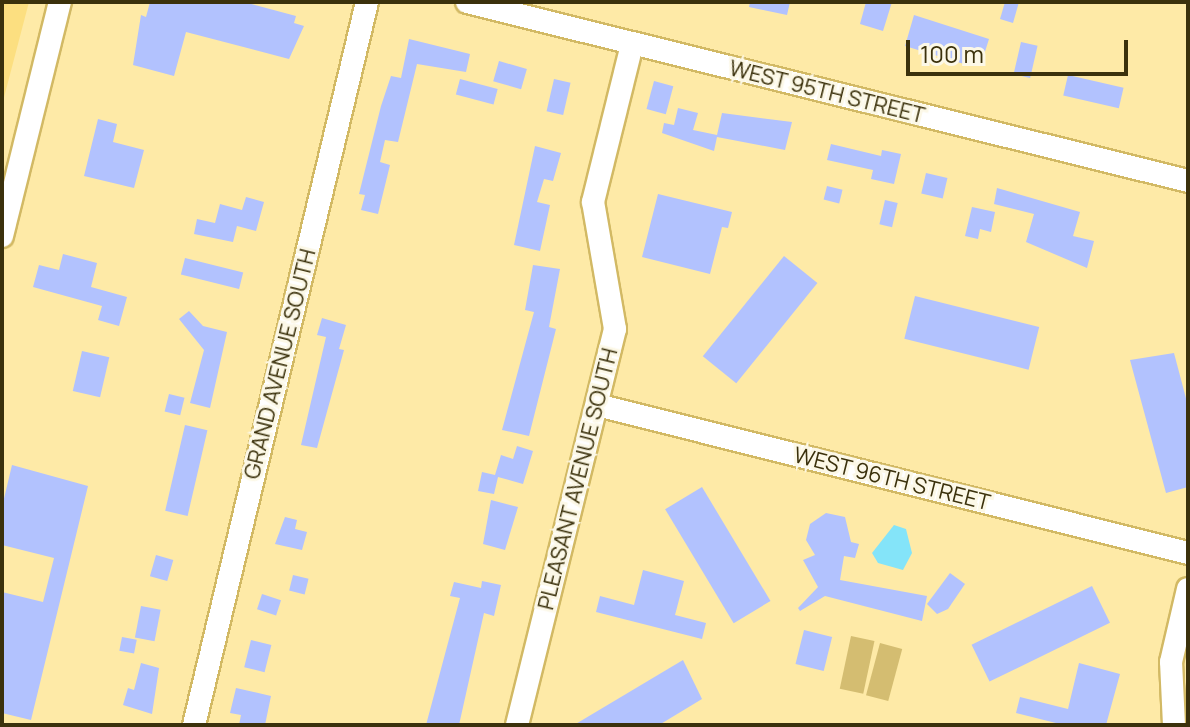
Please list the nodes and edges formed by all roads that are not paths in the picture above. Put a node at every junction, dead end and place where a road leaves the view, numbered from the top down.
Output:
1 (60, 2) edge
2 (367, 2) edge
3 (467, 2) edge
4 (632, 44) junction
5 (1188, 181) edge
6 (2, 236) edge
7 (597, 405) junction
8 (1188, 553) edge
9 (1188, 589) edge
10 (194, 725) edge
11 (517, 725) edge
12 (1174, 725) edge

1 - 6 street
2 - 10 street, GRAND AVENUE SOUTH
3 - 4 street, WEST 95TH STREET
4 - 5 street, WEST 95TH STREET
4 - 7 street, PLEASANT AVENUE SOUTH
7 - 8 street, WEST 96TH STREET
7 - 11 street, PLEASANT AVENUE SOUTH
9 - 12 street

